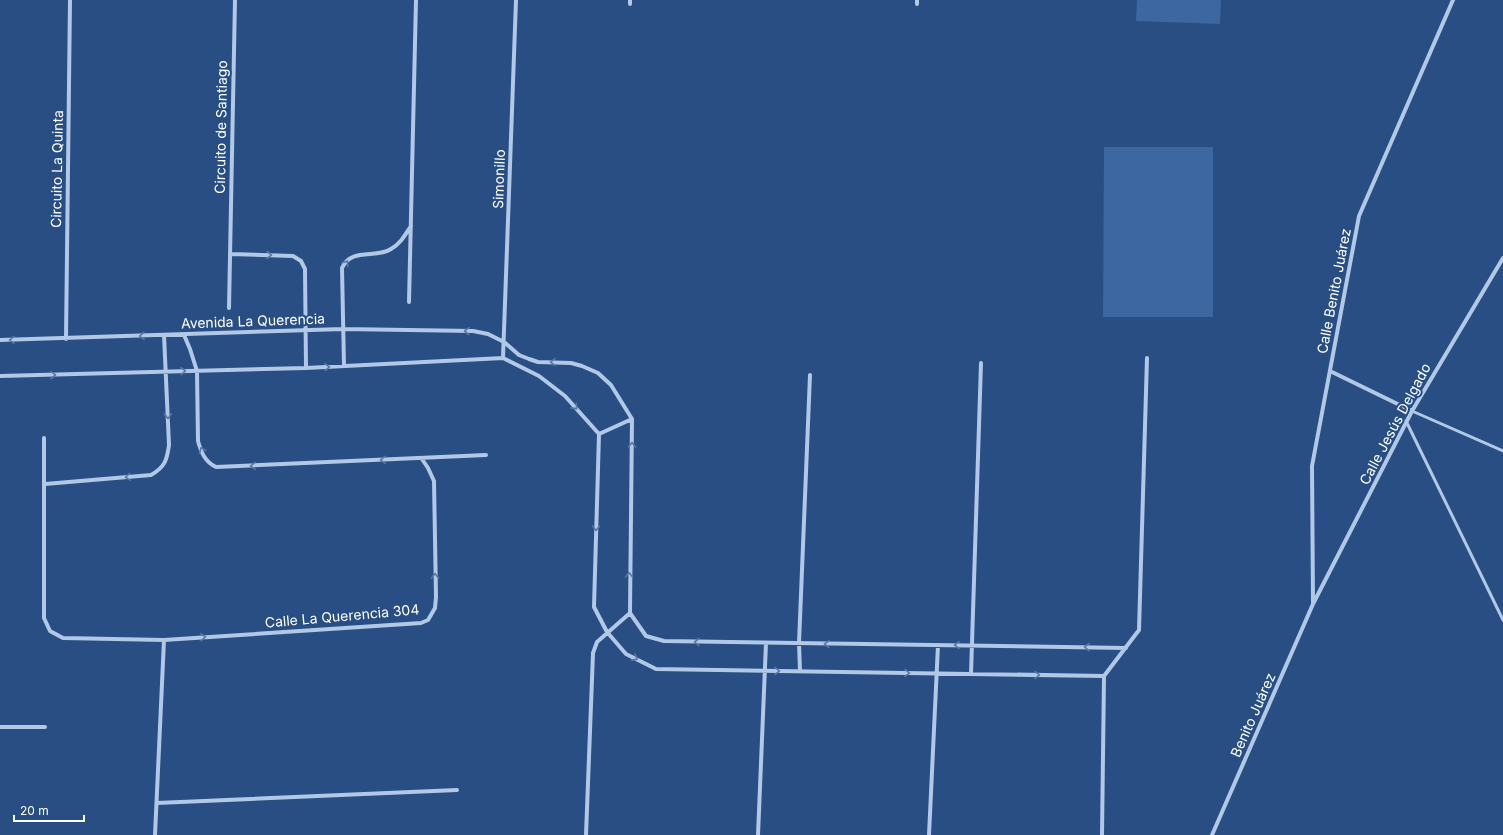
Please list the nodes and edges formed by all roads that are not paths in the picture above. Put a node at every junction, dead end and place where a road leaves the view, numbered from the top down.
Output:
1 (70, 0) edge
2 (234, 0) edge
3 (416, 0) edge
4 (516, 0) edge
5 (1453, 0) edge
6 (411, 225) junction
7 (230, 254) junction
8 (1503, 258) edge
9 (409, 302) dead end
10 (229, 308) dead end
11 (343, 330) junction
12 (306, 331) junction
13 (164, 335) junction
14 (184, 335) junction
15 (66, 338) junction
16 (0, 340) edge
17 (504, 342) junction
18 (504, 358) junction
19 (1147, 358) dead end
20 (981, 362) dead end
21 (344, 366) junction
22 (306, 368) junction
23 (197, 371) junction
24 (1330, 371) junction
25 (166, 372) junction
26 (810, 375) dead end
27 (0, 376) edge
28 (1412, 410) junction
29 (632, 419) junction
30 (1406, 421) junction
31 (599, 434) junction
32 (44, 438) dead end
33 (1503, 451) edge
34 (486, 455) dead end
35 (422, 459) junction
36 (45, 484) junction
37 (1313, 604) junction
38 (630, 614) junction
39 (1503, 620) edge
40 (607, 632) junction
41 (164, 640) junction
42 (766, 643) junction
43 (799, 643) junction
44 (938, 645) junction
45 (972, 646) junction
46 (1126, 648) junction
47 (764, 671) junction
48 (800, 671) junction
49 (937, 674) junction
50 (971, 674) junction
51 (1104, 676) junction
52 (0, 727) edge
53 (45, 727) dead end
54 (457, 790) dead end
55 (157, 803) junction
56 (156, 835) edge
57 (586, 835) edge
58 (758, 835) edge
59 (930, 835) edge
60 (1102, 835) edge
61 (1212, 835) edge

1 - 15 street, Circuito La Quinta
2 - 7 street, Circuito de Santiago
3 - 6 street
4 - 17 street, Simonillo
5 - 24 street, Calle Benito Juárez
6 - 9 street
11 -> 6 street
7 - 10 street, Circuito de Santiago
7 -> 12 street
8 - 28 street, Calle Jesús Delgado
11 - 12 street, Avenida La Querencia
17 -> 11 street, Avenida La Querencia
11 - 21 street
12 - 14 street, Avenida La Querencia
12 - 22 street
13 - 14 street, Avenida La Querencia
13 -> 15 street, Avenida La Querencia
13 - 25 street
14 - 23 street
15 -> 16 street, Avenida La Querencia
17 - 18 street, Simonillo
29 -> 17 street, Avenida La Querencia
18 - 21 street
18 -> 31 street
19 - 46 street
20 - 45 street
22 -> 21 street
22 - 23 street
25 -> 23 street
35 -> 23 street
24 - 28 street
24 - 37 street, Calle Benito Juárez
27 -> 25 street
25 -> 36 street
26 - 43 street
28 - 30 street, Calle Jesús Delgado
28 - 33 lane
29 - 31 street
38 -> 29 street
30 - 37 street, Calle Jesús Delgado
30 - 39 lane
31 -> 40 street
32 - 36 street, Calle La Querencia 304
34 - 35 street
41 -> 35 street, Calle La Querencia 304
36 - 41 street, Calle La Querencia 304
37 - 61 street, Benito Juárez
38 - 40 street
42 -> 38 street
40 -> 47 street
40 - 57 street
41 - 55 street
42 - 43 street
42 - 47 street
44 -> 43 street
43 - 48 street
45 -> 44 street
44 - 49 street
46 -> 45 street
45 - 50 street
46 - 51 street
47 -> 48 street
47 - 58 street
48 -> 49 street
49 - 50 street
49 - 59 street
50 -> 51 street
51 - 60 street
52 - 53 street
54 - 55 street
55 - 56 street

